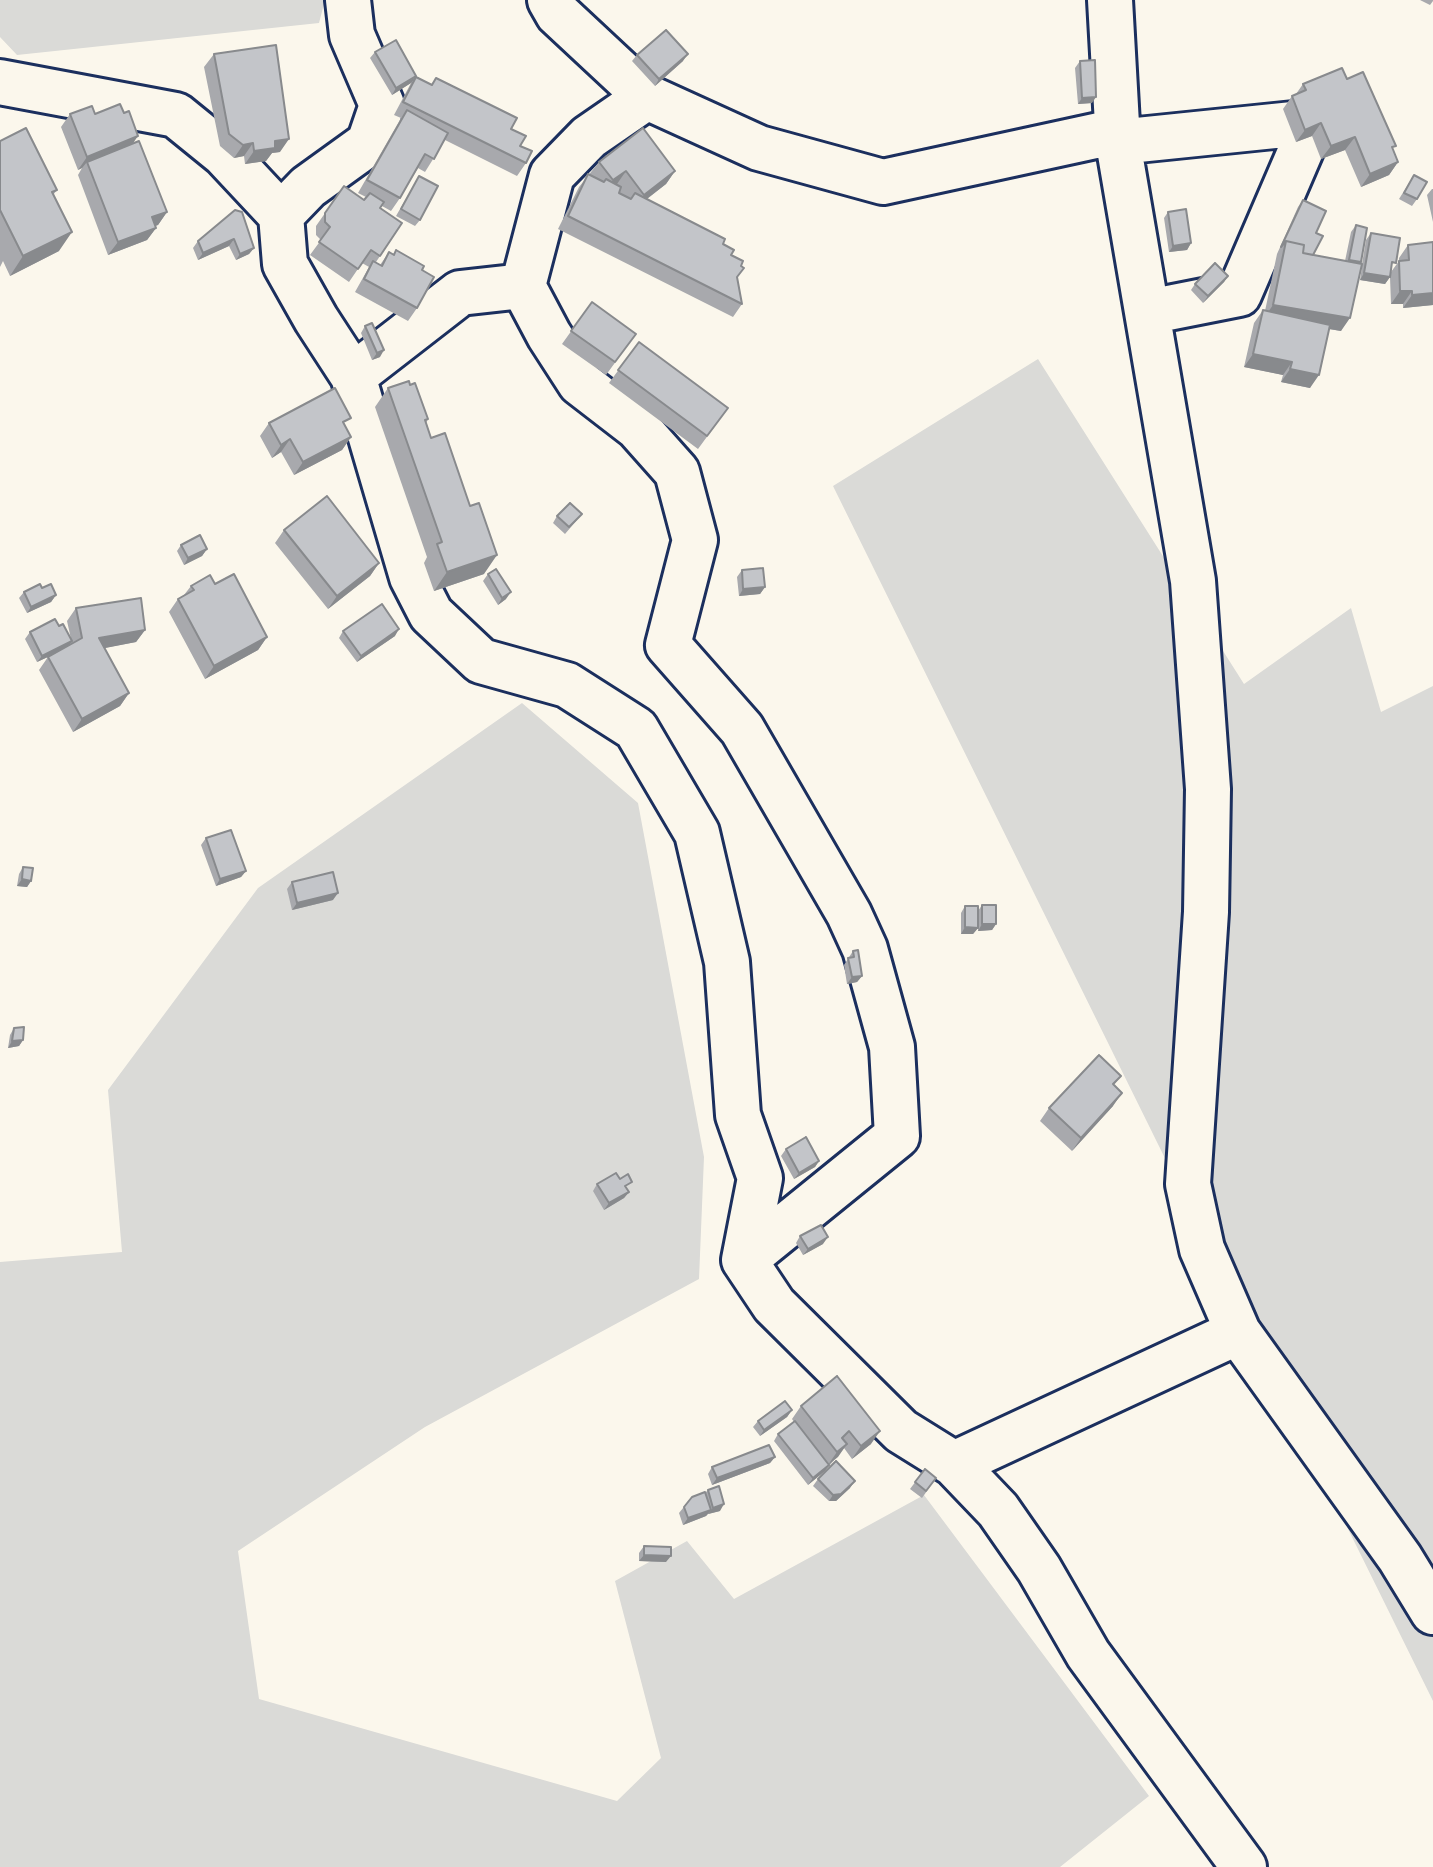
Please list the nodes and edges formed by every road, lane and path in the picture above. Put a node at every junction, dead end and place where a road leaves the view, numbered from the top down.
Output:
1 (348, 0) edge
2 (550, 0) edge
3 (1110, 0) edge
4 (0, 82) edge
5 (647, 97) junction
6 (1118, 136) junction
7 (281, 215) junction
8 (523, 286) junction
9 (1148, 312) junction
10 (353, 376) junction
11 (744, 1260) junction
12 (1238, 1332) junction
13 (954, 1464) junction
14 (1433, 1612) edge
15 (1244, 1867) edge

1 - 7 street
2 - 5 street
3 - 6 street
4 - 7 street
5 - 6 street
5 - 8 street
6 - 9 street
6 - 9 street
7 - 10 street
8 - 10 street
8 - 11 street
9 - 12 street
10 - 11 street
11 - 13 street
12 - 13 street
12 - 14 street
13 - 15 street

